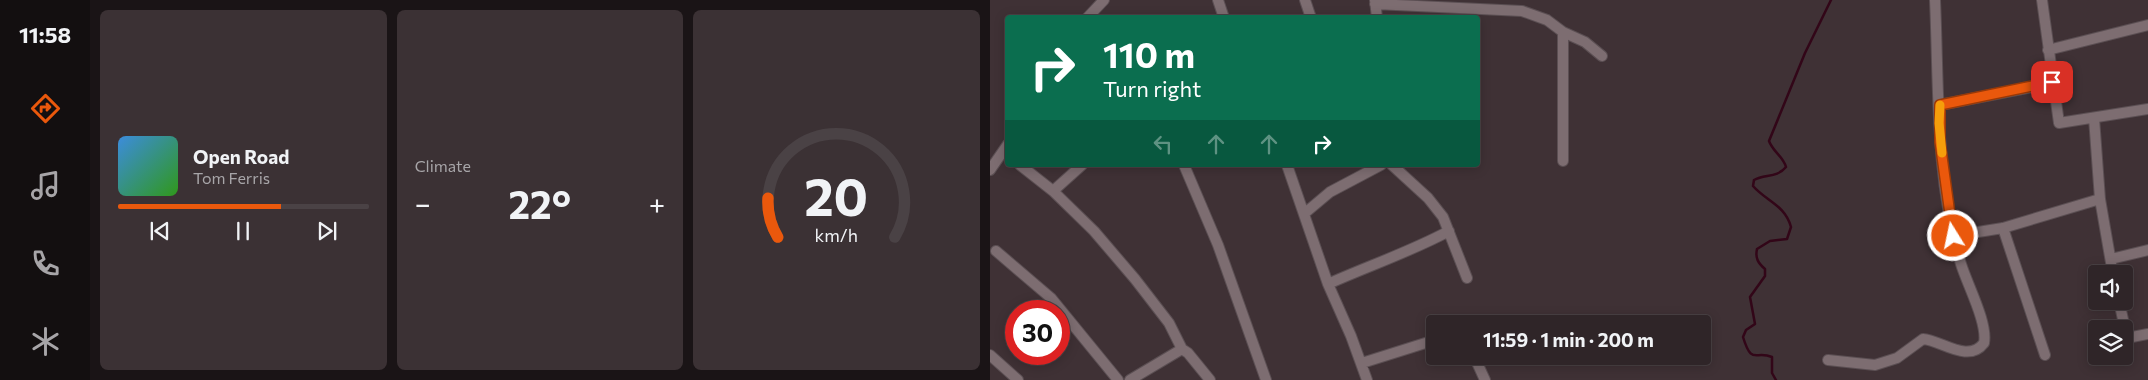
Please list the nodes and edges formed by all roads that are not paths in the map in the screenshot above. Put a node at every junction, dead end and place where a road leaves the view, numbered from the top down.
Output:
1 (1104, 0) edge
2 (1218, 0) edge
3 (1305, 0) edge
4 (1936, 0) edge
5 (2042, 0) edge
6 (1375, 2) edge
7 (1461, 13) edge
8 (1091, 15) edge
9 (1223, 15) edge
10 (1310, 15) edge
11 (1377, 15) edge
12 (2148, 25) edge
13 (1563, 32) junction
14 (2048, 50) junction
15 (1602, 56) dead end
16 (2052, 82) junction
17 (1940, 105) junction
18 (2148, 109) edge
19 (2094, 118) junction
20 (1005, 152) edge
21 (1563, 161) dead end
22 (1023, 167) edge
23 (1080, 167) edge
24 (1185, 167) edge
25 (1289, 167) edge
26 (1377, 167) edge
27 (1394, 167) edge
28 (990, 170) edge
29 (1053, 191) junction
30 (2100, 199) junction
31 (1305, 213) junction
32 (2002, 228) junction
33 (1449, 231) junction
34 (1953, 236) junction
35 (2148, 250) edge
36 (996, 251) dead end
37 (2110, 259) junction
38 (2112, 265) edge
39 (1467, 278) dead end
40 (1328, 284) junction
41 (2121, 310) edge
42 (2148, 334) edge
43 (1426, 343) edge
44 (1182, 349) junction
45 (990, 355) edge
46 (2045, 355) dead end
47 (1828, 360) dead end
48 (1362, 363) junction
49 (1478, 365) edge
50 (1018, 380) edge
51 (1118, 380) edge
52 (1130, 380) edge
53 (1210, 380) edge
54 (1266, 380) edge
55 (1367, 380) edge
56 (1485, 380) edge

1 - 8 street
2 - 9 street
3 - 10 street
4 - 17 street
5 - 14 street
6 - 7 street
6 - 11 street
7 - 13 street
12 - 14 street
13 - 15 street
13 - 21 street
14 - 16 street
16 - 17 street
16 - 19 street
17 - 34 street
18 - 19 street
19 - 30 street
20 - 28 street
22 - 29 street
23 - 29 street
24 - 54 street
25 - 31 street
26 - 31 street
27 - 33 street
29 - 44 street
30 - 32 street
30 - 37 street
31 - 40 street
32 - 34 street
32 - 46 street
33 - 39 street
33 - 40 street
34 - 47 street
35 - 37 street
36 - 51 street
37 - 38 street
40 - 48 street
41 - 42 street
43 - 48 street
44 - 52 street
44 - 53 street
45 - 50 street
48 - 55 street
49 - 56 street

